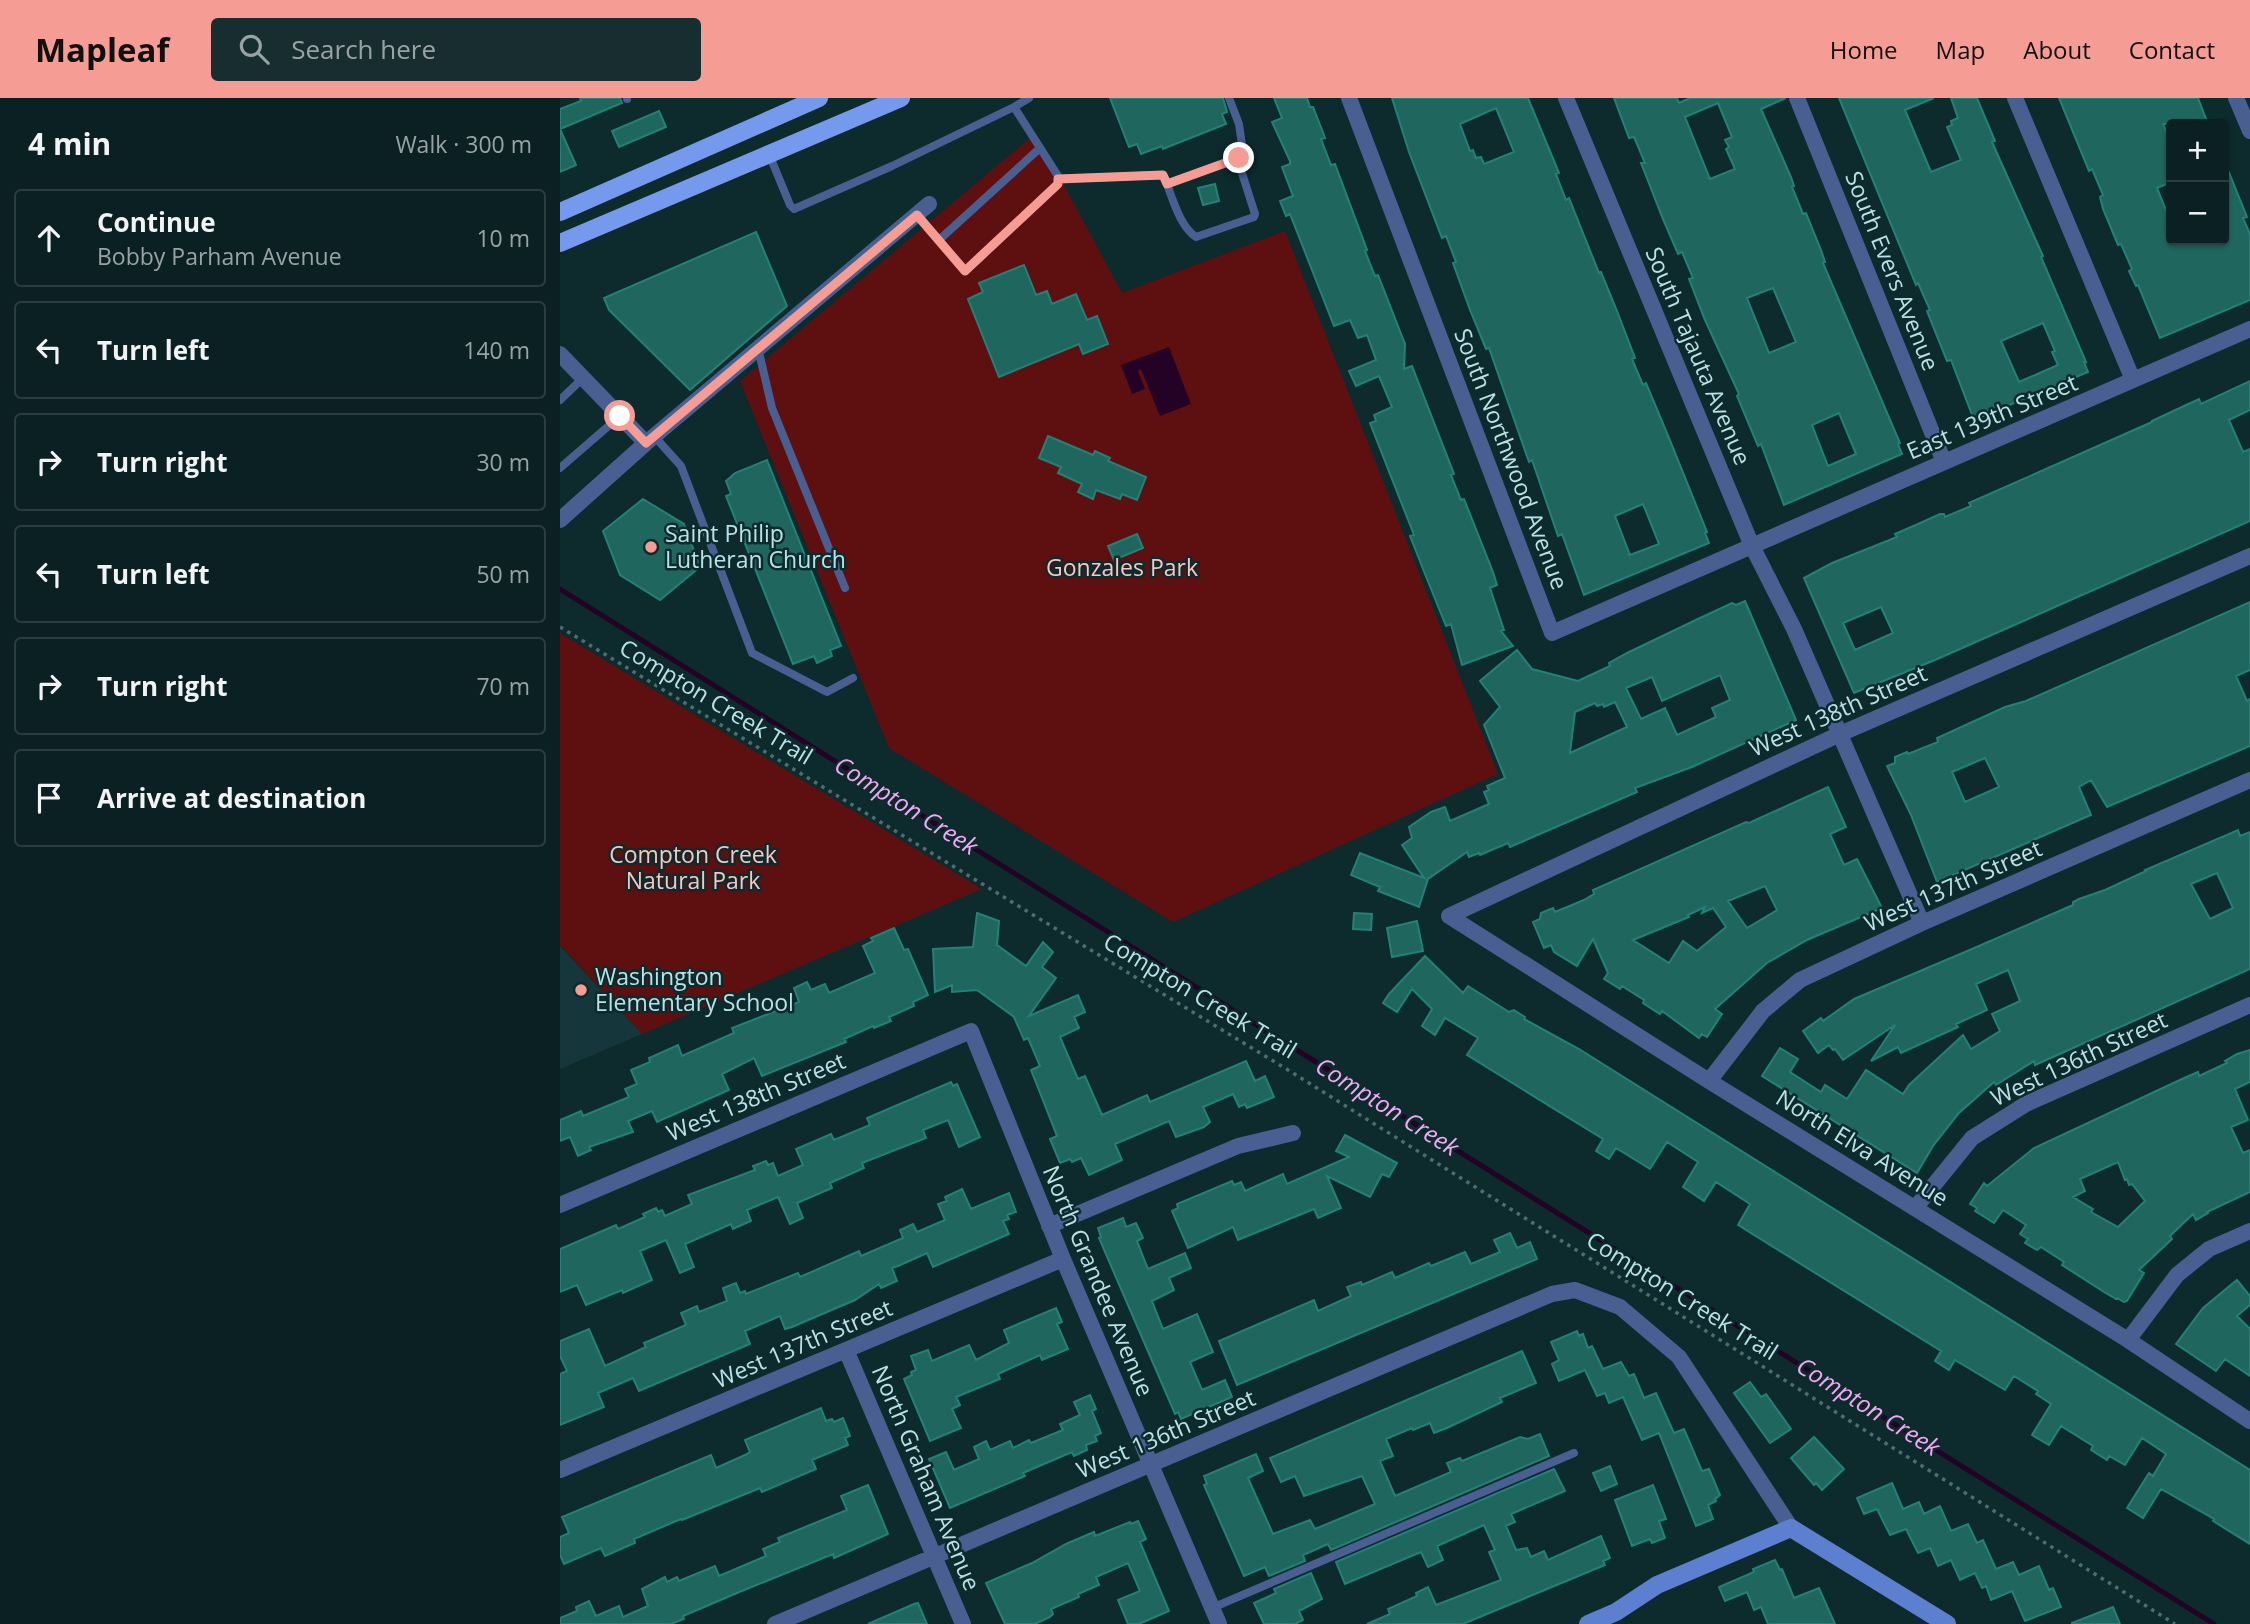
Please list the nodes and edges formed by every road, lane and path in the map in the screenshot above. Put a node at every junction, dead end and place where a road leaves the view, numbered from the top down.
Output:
1 (819, 98) edge
2 (901, 98) edge
3 (1229, 98) edge
4 (1349, 98) edge
5 (1566, 98) edge
6 (1797, 98) edge
7 (2015, 98) edge
8 (2236, 98) edge
9 (1025, 99) edge
10 (1014, 107) junction
11 (2250, 131) edge
12 (1040, 148) junction
13 (769, 154) junction
14 (1239, 158) junction
15 (1058, 182) junction
16 (1167, 184) junction
17 (923, 209) joint
18 (560, 212) edge
19 (939, 240) junction
20 (560, 243) edge
21 (2250, 329) edge
22 (758, 348) junction
23 (560, 355) edge
24 (583, 378) junction
25 (2133, 380) junction
26 (560, 400) edge
27 (620, 416) junction
28 (650, 439) junction
29 (1944, 462) junction
30 (560, 468) edge
31 (561, 517) edge
32 (1752, 546) junction
33 (2250, 556) edge
34 (845, 588) dead end
35 (560, 627) edge
36 (853, 678) dead end
37 (1840, 734) junction
38 (2250, 780) edge
39 (1449, 916) joint
40 (1922, 923) junction
41 (2250, 1005) edge
42 (971, 1031) joint
43 (1709, 1081) junction
44 (1293, 1133) dead end
45 (560, 1205) edge
46 (1916, 1207) junction
47 (1049, 1226) junction
48 (2250, 1231) edge
49 (1063, 1259) junction
50 (2128, 1340) junction
51 (846, 1350) junction
52 (2250, 1421) edge
53 (1574, 1453) dead end
54 (1151, 1465) junction
55 (560, 1471) edge
56 (1791, 1528) junction
57 (935, 1558) junction
58 (1212, 1608) junction
59 (775, 1624) edge
60 (963, 1624) edge
61 (1219, 1624) edge
62 (1588, 1624) edge
63 (1947, 1624) edge
64 (2175, 1624) edge

1 - 18 main road
2 - 13 main road
3 - 14 lane
4 - 32 street, South Northwood Avenue
5 - 32 street, South Tajauta Avenue
6 - 29 street, South Evers Avenue
7 - 25 street
8 - 11 street
9 - 10 lane
10 - 12 lane
10 - 13 lane
12 - 15 lane
12 - 19 lane
13 - 20 main road
14 - 16 lane
14 - 16 lane
15 - 16 lane
15 - 19 lane
17 - 19 lane
17 - 22 street
21 - 25 street, East 139th Street
22 - 28 street
22 - 34 lane
23 - 24 street
24 - 26 lane
24 - 27 street
25 - 29 street, East 139th Street
27 - 28 street
27 - 30 lane
28 - 31 street
28 - 36 lane
29 - 32 street, East 139th Street
32 - 37 street, South Tajauta Avenue
33 - 37 street, West 138th Street
35 - 64 path, Compton Creek Trail
37 - 39 street, West 138th Street
37 - 40 street, South Tajauta Avenue
38 - 40 street, West 137th Street
39 - 43 street, North Elva Avenue
40 - 43 street, West 137th Street
41 - 46 street, West 136th Street
42 - 45 street, West 138th Street
42 - 47 street, North Grandee Avenue
43 - 46 street, North Elva Avenue
44 - 47 street
46 - 50 street, North Elva Avenue
47 - 49 street, North Grandee Avenue
48 - 50 street
49 - 51 street, West 137th Street
49 - 54 street, North Grandee Avenue
50 - 52 street, North Elva Avenue
51 - 55 street, West 137th Street
51 - 57 street, North Graham Avenue
53 - 58 lane
54 - 56 street, West 136th Street
54 - 57 street, West 136th Street
54 - 58 street, North Grandee Avenue
56 - 62 street
56 - 63 street
57 - 59 street, West 136th Street
57 - 60 street, North Graham Avenue
58 - 61 street, North Grandee Avenue

